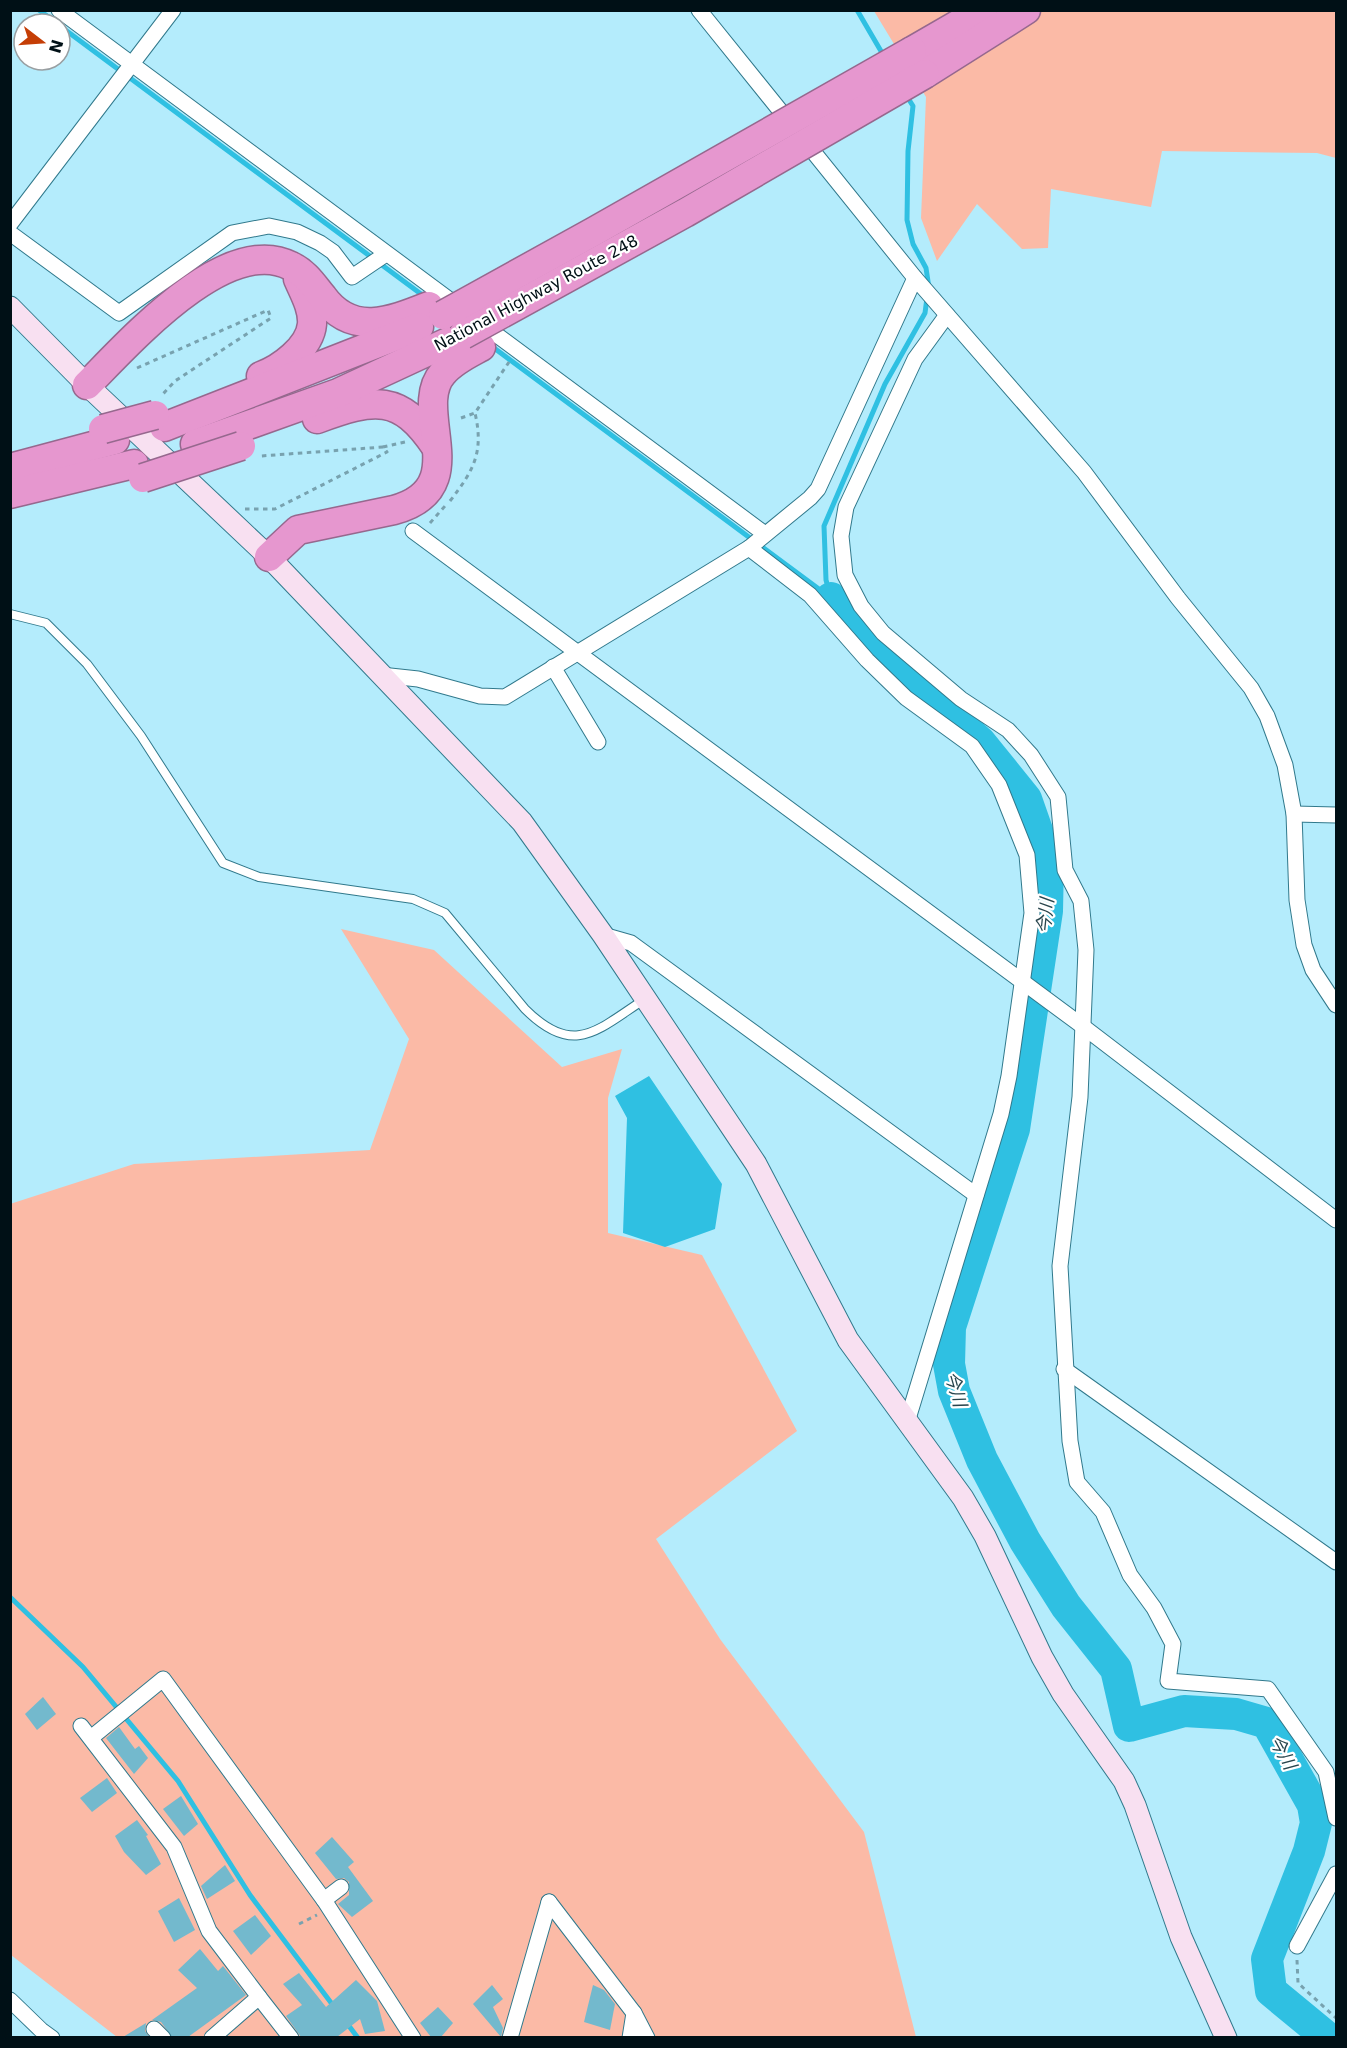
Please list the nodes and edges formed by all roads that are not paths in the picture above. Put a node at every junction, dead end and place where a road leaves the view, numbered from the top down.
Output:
1 (59, 10) edge
2 (173, 10) edge
3 (699, 10) edge
4 (983, 10) edge
5 (1026, 10) edge
6 (919, 62) junction
7 (133, 65) junction
8 (10, 224) edge
9 (10, 233) edge
10 (386, 254) junction
11 (292, 266) junction
12 (915, 278) junction
13 (10, 307) edge
14 (436, 310) junction
15 (947, 315) junction
16 (472, 341) junction
17 (87, 385) junction
18 (160, 413) junction
19 (109, 435) junction
20 (437, 448) junction
21 (10, 458) edge
22 (10, 468) edge
23 (139, 471) junction
24 (10, 494) edge
25 (413, 531) dead end
26 (765, 534) junction
27 (749, 548) junction
28 (269, 557) junction
29 (10, 614) edge
30 (576, 653) junction
31 (553, 667) junction
32 (381, 675) junction
33 (598, 742) dead end
34 (1294, 814) junction
35 (1336, 815) edge
36 (603, 935) junction
37 (1024, 983) junction
38 (647, 999) junction
39 (1336, 1005) edge
40 (1081, 1025) junction
41 (976, 1195) junction
42 (1336, 1220) edge
43 (1064, 1369) junction
44 (907, 1422) junction
45 (1336, 1562) edge
46 (1336, 1818) edge
47 (1336, 1874) edge
48 (341, 1887) dead end
49 (324, 1900) junction
50 (1297, 1946) road end
51 (259, 1998) junction
52 (10, 2000) edge
53 (634, 2013) junction
54 (52, 2037) edge
55 (212, 2037) edge
56 (291, 2037) edge
57 (413, 2037) edge
58 (510, 2037) edge
59 (630, 2037) edge
60 (647, 2037) edge
61 (1226, 2037) edge

1 - 7 street
2 - 7 street
3 - 12 street
4 - 6 highway, National Highway Route 248
5 - 6 highway, National Highway Route 248
6 - 14 highway, National Highway Route 248, bridge
6 - 16 highway, National Highway Route 248, bridge
7 - 8 street
7 - 10 street
9 - 10 street
10 - 26 street
11 - 14 highway
11 - 17 highway
11 - 18 highway
12 - 15 street
12 - 26 street
13 - 17 street
14 - 18 highway, National Highway Route 248
15 - 34 street
15 - 40 street
16 - 20 highway
16 - 23 highway, National Highway Route 248
17 - 28 street
18 - 19 highway, National Highway Route 248
19 - 21 highway
19 - 22 highway, National Highway Route 248
20 - 23 highway, bridge
20 - 28 highway
23 - 24 highway
25 - 30 street
26 - 27 street
27 - 30 street
27 - 37 street
28 - 32 street
29 - 38 lane
30 - 31 street
30 - 37 street
31 - 32 street
31 - 33 street
32 - 36 street
34 - 35 street
34 - 39 street
36 - 38 street
36 - 41 street
37 - 40 street
37 - 41 street
38 - 44 street
40 - 42 street
40 - 43 street
41 - 44 street
43 - 45 street
43 - 46 street
44 - 61 street
47 - 50 street
48 - 49 street
49 - 51 street
49 - 57 street
51 - 55 street
51 - 56 street
52 - 54 street
53 - 58 street
53 - 59 street
53 - 60 street

